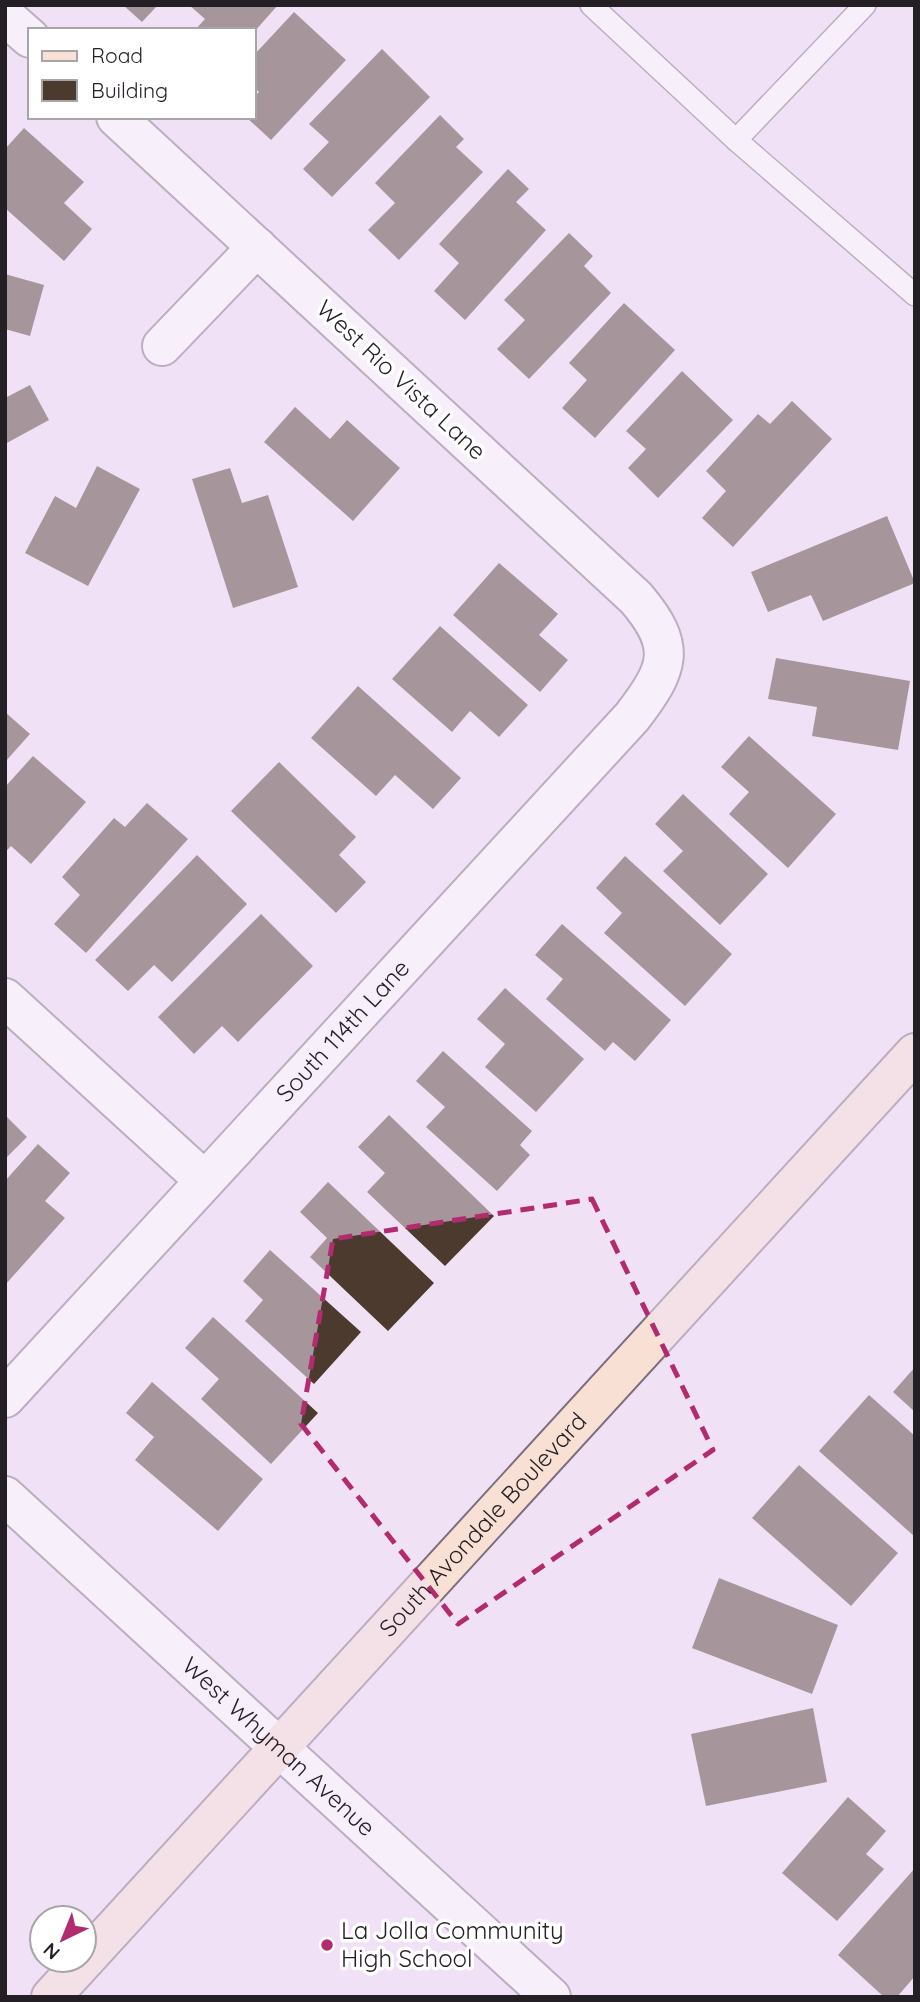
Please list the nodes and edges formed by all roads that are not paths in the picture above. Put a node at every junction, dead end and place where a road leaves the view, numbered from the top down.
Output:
1 (591, 5) edge
2 (865, 5) edge
3 (5, 16) edge
4 (28, 36) edge
5 (118, 119) edge
6 (736, 140) junction
7 (257, 247) junction
8 (915, 295) edge
9 (162, 346) dead end
10 (666, 656) joint
11 (5, 998) edge
12 (915, 1053) edge
13 (204, 1180) junction
14 (5, 1398) edge
15 (5, 1496) edge
16 (280, 1748) junction
17 (51, 1997) edge
18 (551, 1997) edge

1 - 6 lane
2 - 6 lane
3 - 4 street
5 - 7 street, West Rio Vista Lane
6 - 8 lane
7 - 9 street
7 - 10 street, West Rio Vista Lane
10 - 13 street, South 114th Lane
11 - 13 street
12 - 16 main road, South Avondale Boulevard
13 - 14 street, South 114th Lane
15 - 16 street, West Whyman Avenue
16 - 17 main road, South Avondale Boulevard
16 - 18 street, West Whyman Avenue

